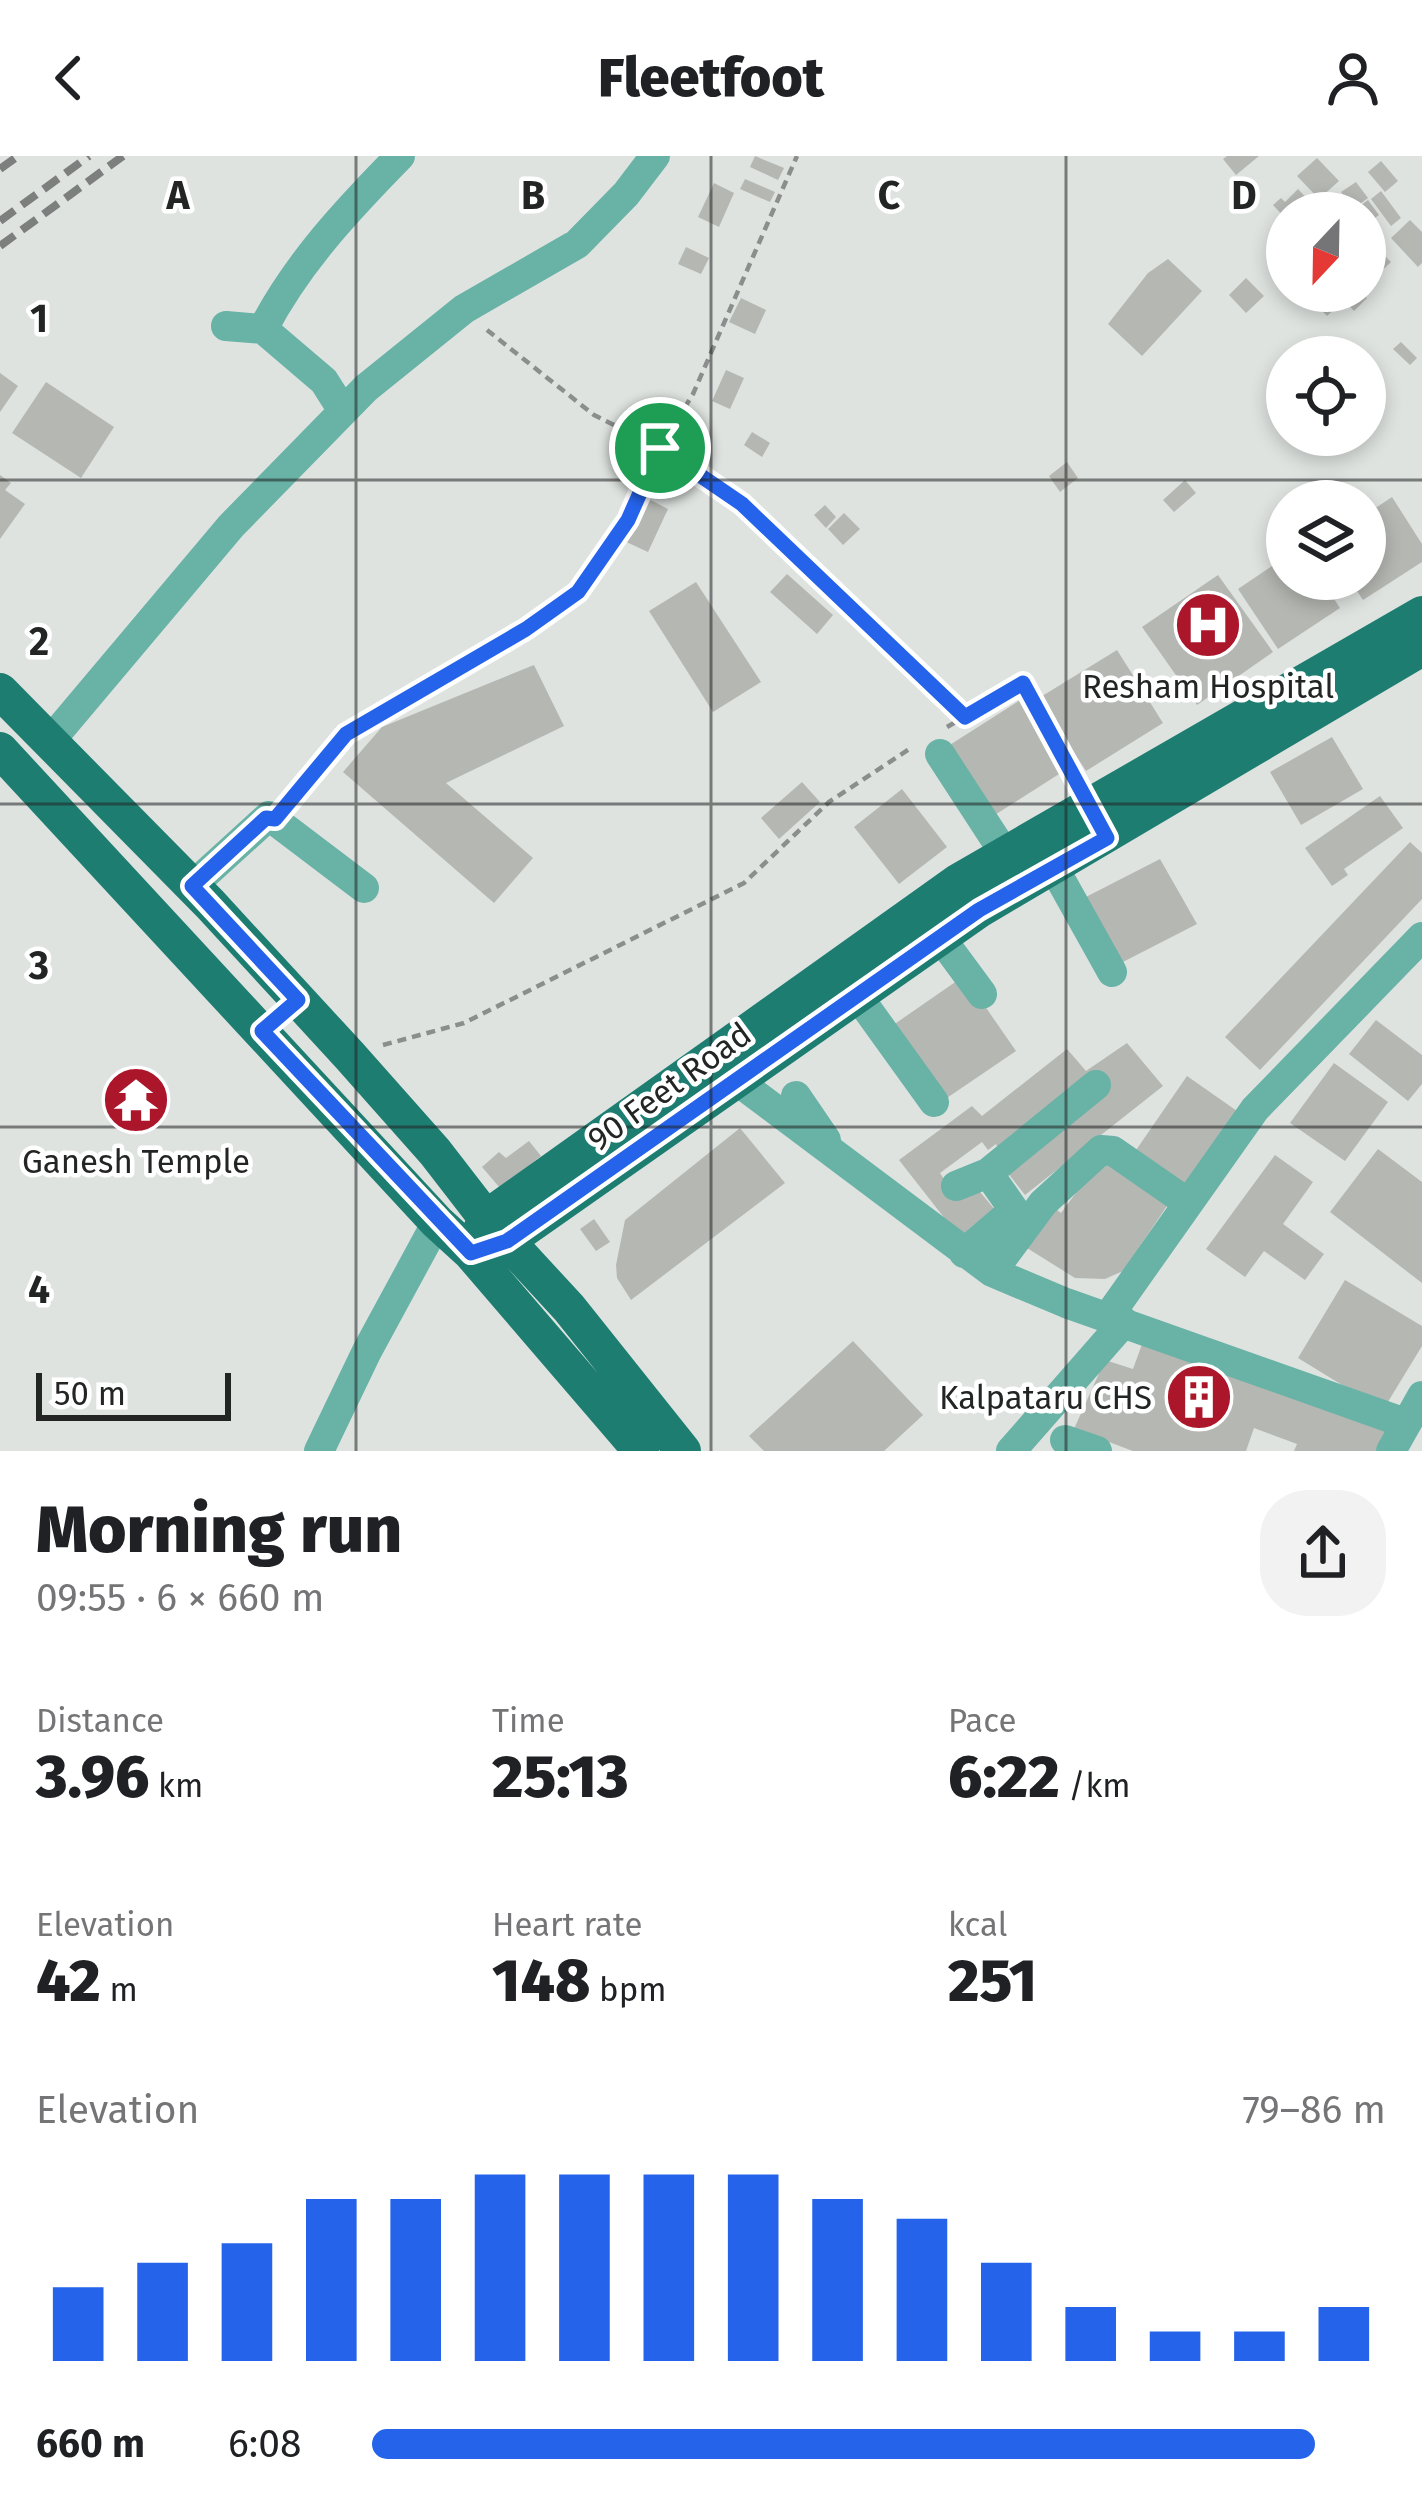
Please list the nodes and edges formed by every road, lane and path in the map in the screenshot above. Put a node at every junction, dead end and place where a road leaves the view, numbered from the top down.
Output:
1 (400, 156) edge
2 (655, 156) edge
3 (797, 156) edge
4 (464, 309) junction
5 (226, 326) dead end
6 (263, 329) junction
7 (343, 411) junction
8 (660, 448) junction
9 (1422, 614) edge
10 (1422, 649) edge
11 (0, 691) edge
12 (1318, 692) junction
13 (965, 717) junction
14 (938, 740) junction
15 (50, 741) junction
16 (0, 750) edge
17 (275, 819) junction
18 (1098, 821) junction
19 (1005, 854) junction
20 (166, 859) junction
21 (1054, 868) junction
22 (192, 886) junction
23 (364, 888) dead end
24 (133, 891) junction
25 (969, 896) junction
26 (1422, 937) edge
27 (940, 938) junction
28 (1112, 972) dead end
29 (982, 994) dead end
30 (853, 998) junction
31 (298, 1000) junction
32 (262, 1031) junction
33 (349, 1055) junction
34 (721, 1069) junction
35 (1096, 1085) dead end
36 (796, 1096) dead end
37 (929, 1104) dead end
38 (818, 1136) junction
39 (988, 1173) junction
40 (956, 1186) dead end
41 (1188, 1203) junction
42 (437, 1222) junction
43 (496, 1229) junction
44 (471, 1253) junction
45 (964, 1253) junction
46 (992, 1272) junction
47 (1116, 1319) junction
48 (1422, 1396) edge
49 (1405, 1423) junction
50 (1065, 1440) dead end
51 (319, 1451) edge
52 (641, 1451) edge
53 (683, 1451) edge
54 (1011, 1451) edge
55 (1097, 1451) edge
56 (1390, 1451) edge

1 - 6 street
2 - 4 street
3 - 8 path
4 - 7 street
4 - 8 path
5 - 6 street
6 - 7 street
7 - 15 street
8 - 13 path
8 - 17 path
9 - 12 main road, 90 Feet Road
10 - 12 main road, 90 Feet Road
11 - 15 main road
12 - 18 main road, 90 Feet Road
13 - 14 path
13 - 18 path
14 - 19 street
14 - 33 path
15 - 20 main road
16 - 24 main road
17 - 22 street
17 - 23 street
18 - 19 main road, 90 Feet Road
18 - 21 main road, 90 Feet Road
19 - 25 main road, 90 Feet Road
20 - 22 main road
20 - 24 main road
21 - 25 main road, 90 Feet Road
21 - 28 street
22 - 31 main road
24 - 32 main road
25 - 27 main road, 90 Feet Road
25 - 34 main road, 90 Feet Road
26 - 41 street
27 - 29 street
27 - 30 main road, 90 Feet Road
30 - 34 main road, 90 Feet Road
30 - 37 street
31 - 32 main road
31 - 33 main road
32 - 42 main road
33 - 43 main road
34 - 38 street
34 - 43 main road, 90 Feet Road
35 - 39 street
36 - 38 street
38 - 45 street
39 - 40 street
39 - 45 street
41 - 46 street
41 - 47 street
42 - 44 main road
42 - 51 street
43 - 44 main road
43 - 53 main road
44 - 52 main road
45 - 46 street
46 - 47 street
47 - 49 street
47 - 54 street
48 - 49 street
49 - 56 street
50 - 55 street

